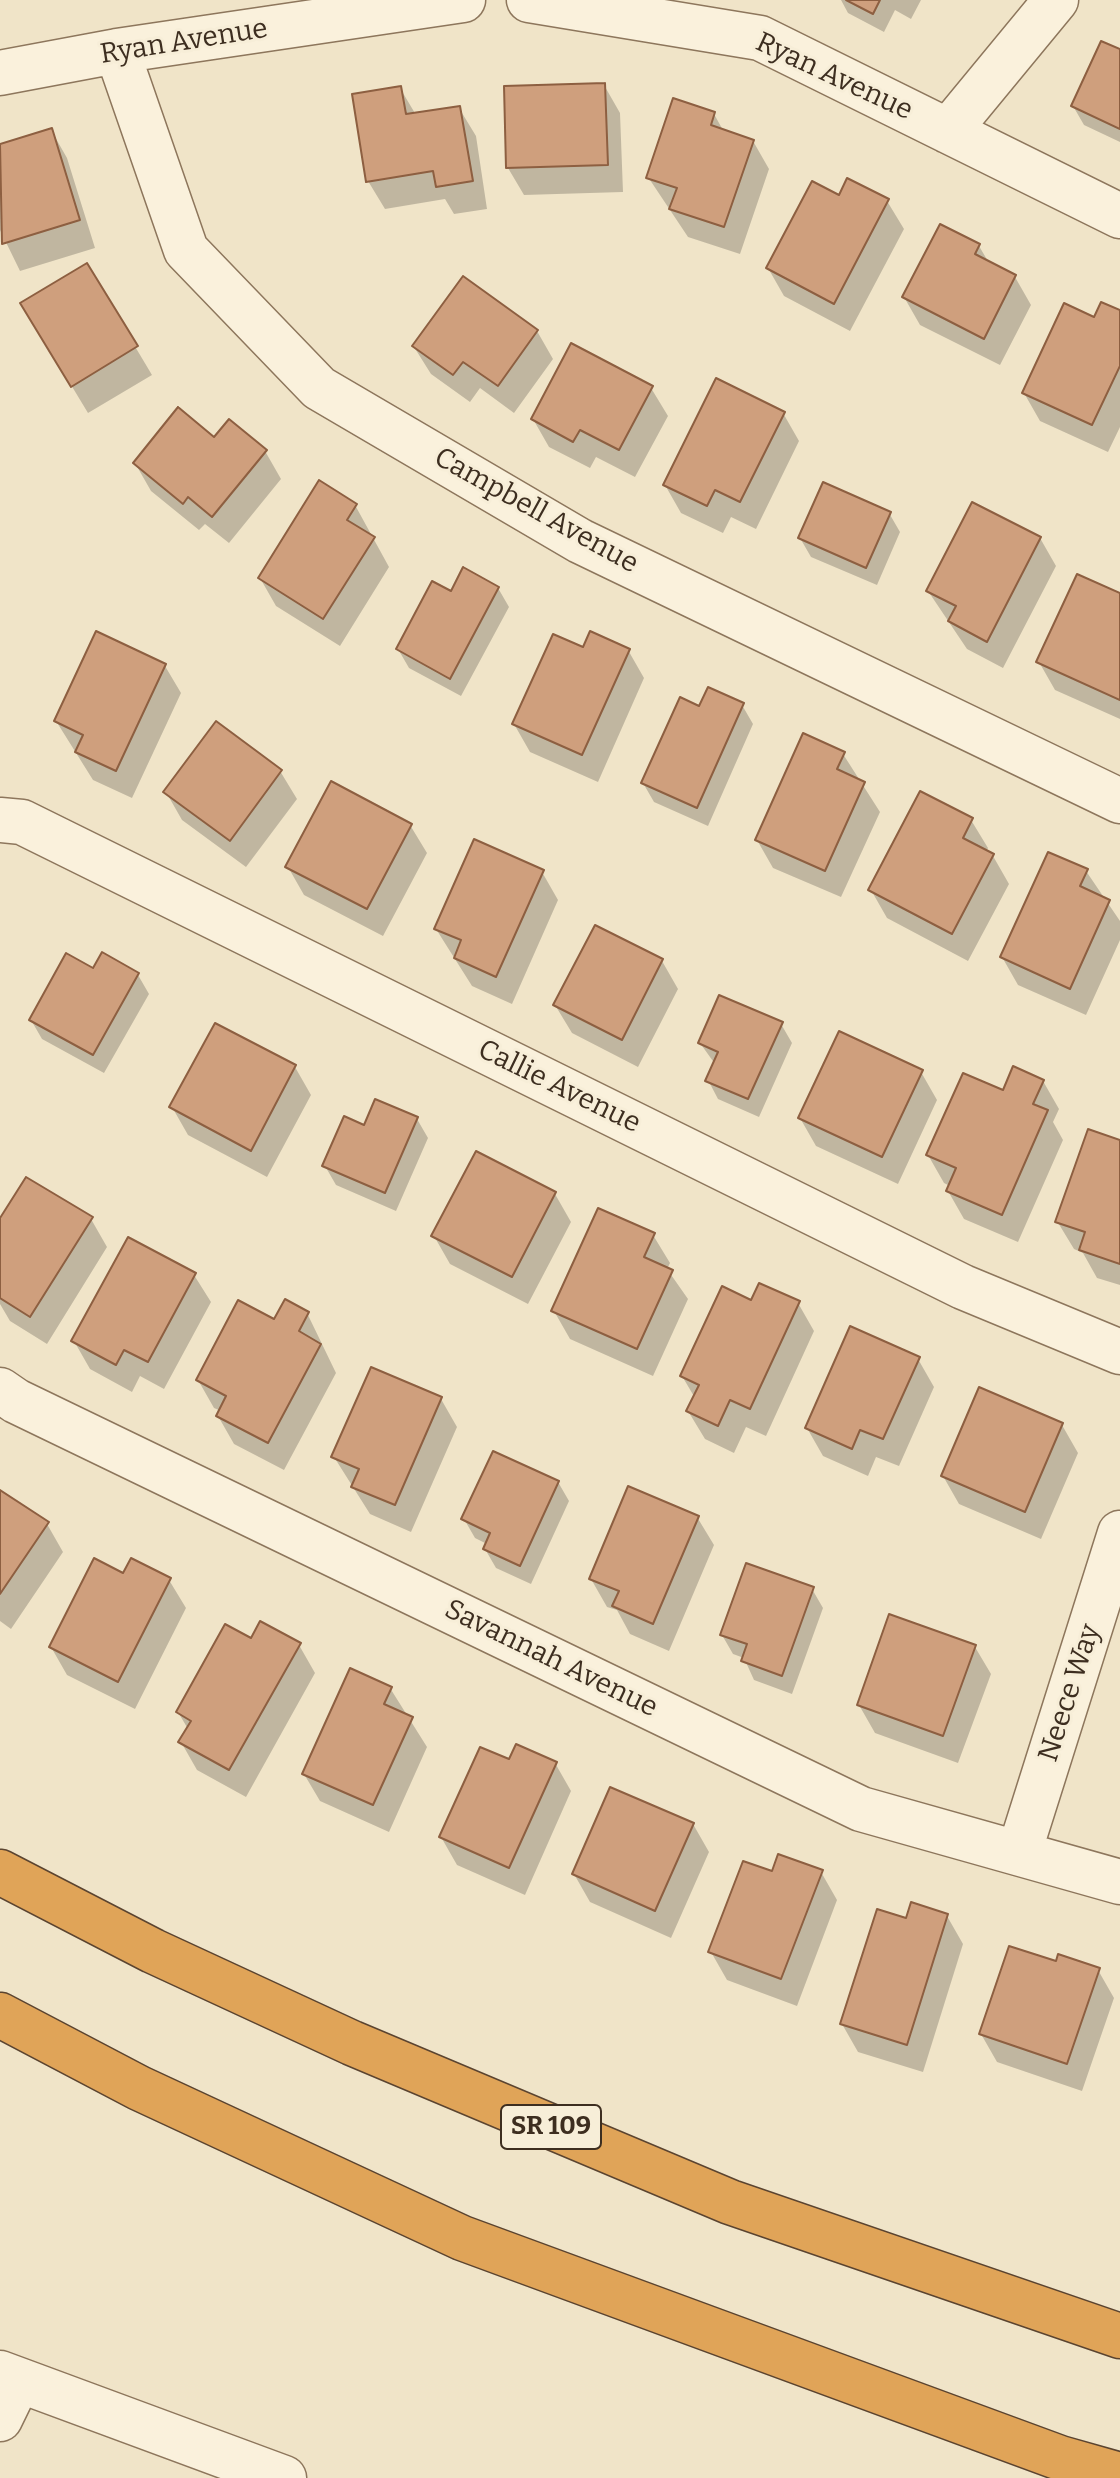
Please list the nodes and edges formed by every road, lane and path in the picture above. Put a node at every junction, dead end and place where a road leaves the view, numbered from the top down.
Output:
1 (463, 0) edge
2 (529, 0) edge
3 (1056, 0) edge
4 (117, 51) junction
5 (0, 73) edge
6 (948, 131) junction
7 (1120, 216) edge
8 (1120, 801) edge
9 (0, 820) edge
10 (1120, 1352) edge
11 (0, 1390) edge
12 (1120, 1533) edge
13 (1019, 1853) junction
14 (0, 1872) edge
15 (1120, 1882) edge
16 (0, 2015) edge
17 (1120, 2336) edge
18 (6, 2391) edge
19 (1120, 2475) edge
20 (284, 2478) edge

1 - 4 street, Ryan Avenue
2 - 6 street, Ryan Avenue
3 - 6 street
4 - 5 street, Ryan Avenue
4 - 8 street, Campbell Avenue
6 - 7 street, Ryan Avenue
9 - 10 street, Callie Avenue
11 - 13 street, Savannah Avenue
12 - 13 street, Neece Way
13 - 15 street, Savannah Avenue
14 - 17 highway, SR 109
16 - 19 highway
18 - 20 street

